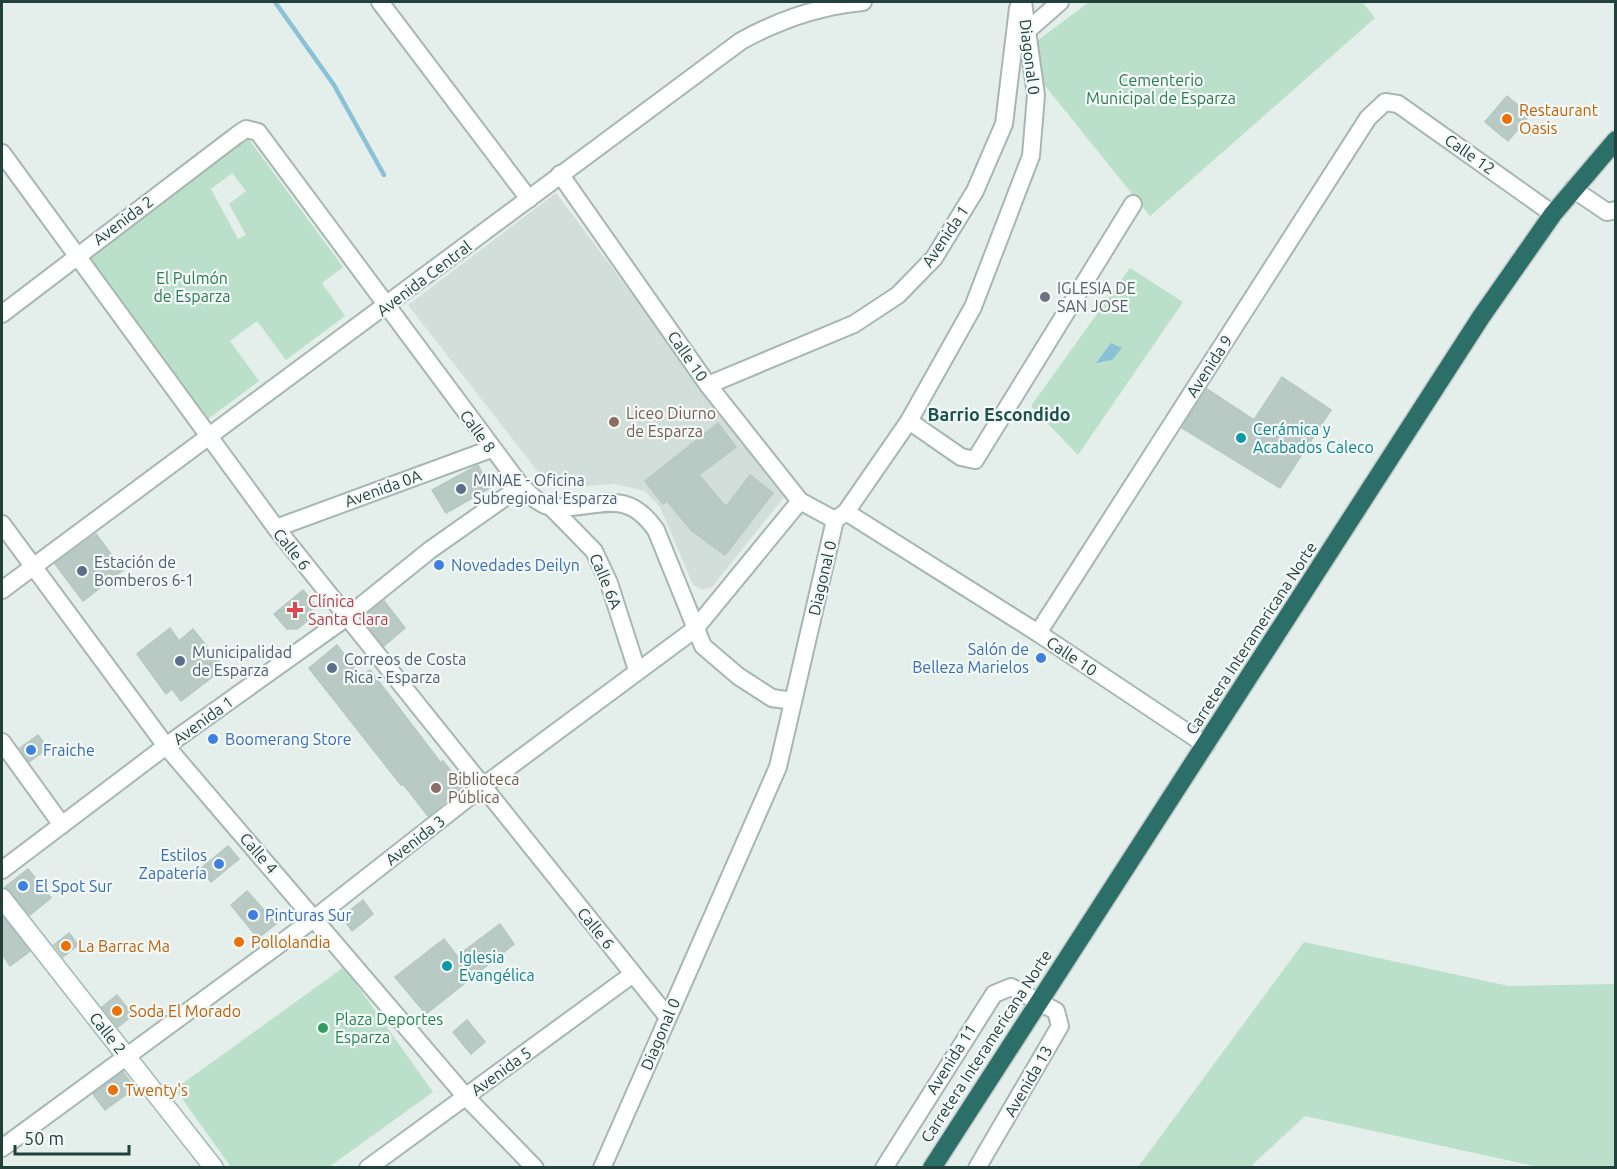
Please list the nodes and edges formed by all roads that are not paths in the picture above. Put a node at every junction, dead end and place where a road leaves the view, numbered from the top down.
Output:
1 (380, 2) edge
2 (863, 2) edge
3 (1021, 2) edge
4 (1060, 2) edge
5 (1027, 31) junction
6 (1384, 102) joint
7 (246, 129) joint
8 (1616, 140) edge
9 (2, 153) edge
10 (560, 174) junction
11 (1573, 189) junction
12 (529, 198) junction
13 (1133, 204) dead end
14 (1616, 210) edge
15 (1553, 214) junction
16 (75, 256) junction
17 (388, 305) junction
18 (2, 314) edge
19 (708, 385) junction
20 (909, 421) junction
21 (209, 438) junction
22 (491, 449) junction
23 (521, 486) junction
24 (800, 501) junction
25 (551, 507) junction
26 (841, 516) junction
27 (2, 524) edge
28 (276, 528) junction
29 (34, 566) junction
30 (2, 590) edge
31 (347, 617) junction
32 (695, 629) junction
33 (1038, 633) junction
34 (637, 670) junction
35 (793, 700) junction
36 (2, 742) edge
37 (1206, 745) junction
38 (166, 746) junction
39 (482, 787) junction
40 (62, 825) junction
41 (2, 870) edge
42 (2, 898) edge
43 (315, 918) junction
44 (633, 974) junction
45 (1038, 1000) junction
46 (667, 1016) junction
47 (127, 1056) junction
48 (466, 1097) junction
49 (2, 1149) edge
50 (214, 1167) edge
51 (368, 1167) edge
52 (535, 1167) edge
53 (602, 1167) edge
54 (884, 1167) edge
55 (932, 1167) edge
56 (977, 1167) edge

1 - 12 street
2 - 10 street, Avenida Central
3 - 5 street, Diagonal 0
3 - 19 street, Avenida 1
4 - 5 street
5 - 20 street, Diagonal 0
6 - 15 street, Calle 12
6 - 33 street, Avenida 9
7 - 16 street, Avenida 2
7 - 17 street, Calle 8
8 - 11 highway, Carretera Interamericana Norte
9 - 16 street, Calle 6
10 - 12 street, Avenida Central
10 - 19 street, Calle 10
11 - 14 street
11 - 15 highway, Carretera Interamericana Norte
12 - 17 street, Avenida Central
13 - 20 street
15 - 37 highway, Carretera Interamericana Norte
16 - 18 street, Avenida 2
16 - 21 street, Calle 6
17 - 21 street, Avenida Central
17 - 22 street, Calle 8
19 - 24 street, Calle 10
20 - 26 street, Diagonal 0
21 - 28 street, Calle 6
21 - 29 street, Avenida Central
22 - 23 street, Calle 8
22 - 28 street, Avenida 0A
23 - 25 street, Calle 8
23 - 31 street, Avenida 1
24 - 26 street, Calle 10
24 - 32 street, Avenida 3
25 - 32 street
25 - 34 street, Calle 6A
26 - 33 street, Calle 10
26 - 35 street, Diagonal 0
27 - 29 street, Calle 4
28 - 31 street, Calle 6
29 - 30 street, Avenida Central
29 - 38 street, Calle 4
31 - 38 street, Avenida 1
31 - 39 street, Calle 6
32 - 34 street, Avenida 3
32 - 35 street
33 - 37 street, Calle 10
34 - 39 street, Avenida 3
35 - 46 street, Diagonal 0
36 - 40 street
37 - 45 highway, Carretera Interamericana Norte
38 - 40 street, Avenida 1
38 - 43 street, Calle 4
39 - 43 street, Avenida 3
39 - 44 street, Calle 6
40 - 41 street, Avenida 1
42 - 47 street, Calle 2
43 - 47 street, Avenida 3
43 - 48 street, Calle 4
44 - 46 street, Calle 6
44 - 48 street, Avenida 5
45 - 54 street, Avenida 11
45 - 55 highway, Carretera Interamericana Norte
45 - 56 street, Avenida 13
46 - 53 street, Diagonal 0
47 - 49 street, Avenida 3
47 - 50 street, Calle 2
48 - 51 street, Avenida 5
48 - 52 street, Calle 4

